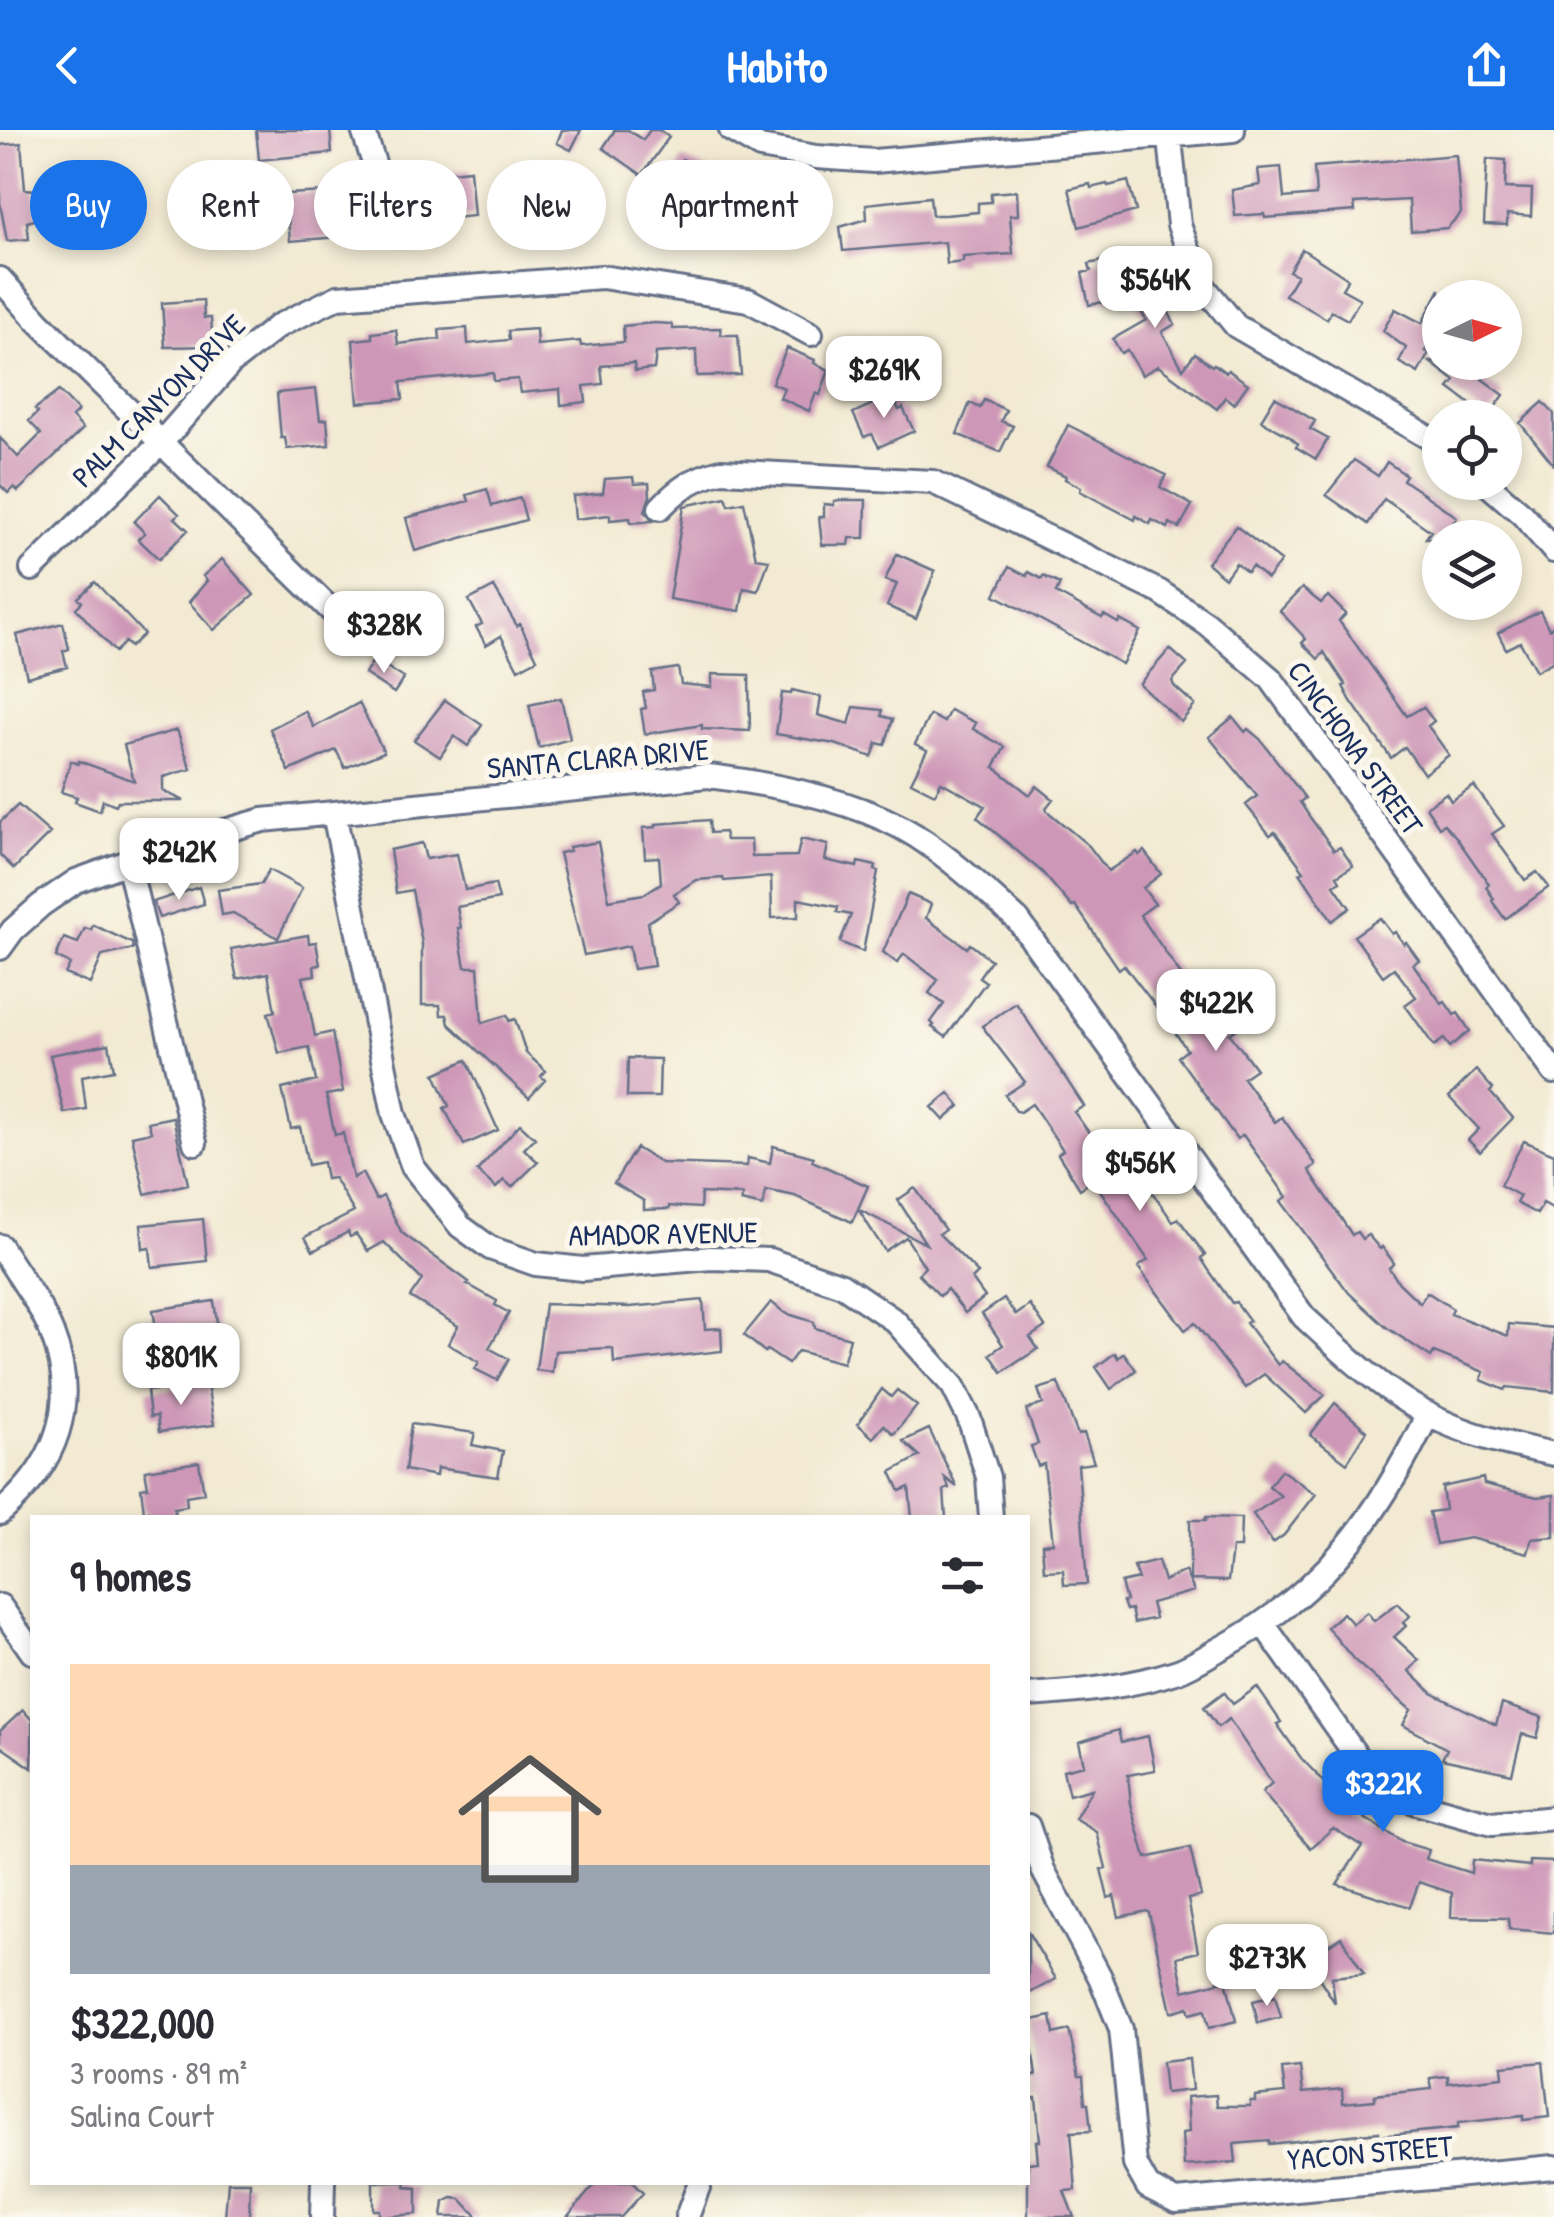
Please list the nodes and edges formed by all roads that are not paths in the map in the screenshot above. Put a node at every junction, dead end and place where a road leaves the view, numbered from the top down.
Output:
1 (362, 130) edge
2 (731, 130) edge
3 (1233, 130) edge
4 (1169, 133) edge
5 (372, 160) edge
6 (0, 279) edge
7 (811, 334) dead end
8 (1422, 434) edge
9 (161, 442) junction
10 (1506, 500) edge
11 (660, 508) dead end
12 (1554, 552) edge
13 (32, 569) dead end
14 (339, 618) dead end
15 (334, 813) junction
16 (128, 862) junction
17 (0, 948) edge
18 (1554, 1072) edge
19 (194, 1143) dead end
20 (0, 1246) edge
21 (1428, 1414) junction
22 (1554, 1454) edge
23 (0, 1514) edge
24 (992, 1515) edge
25 (0, 1606) edge
26 (1264, 1625) junction
27 (30, 1649) edge
28 (1030, 1695) edge
29 (1554, 1818) edge
30 (1030, 1832) edge
31 (1554, 2166) edge
32 (322, 2185) edge
33 (699, 2185) edge
34 (322, 2217) edge
35 (686, 2217) edge

1 - 5 street
2 - 4 street
3 - 4 street
4 - 8 street
6 - 9 street
7 - 9 street, PALM CANYON DRIVE
9 - 13 street, PALM CANYON DRIVE
9 - 14 street
10 - 12 street
11 - 18 street, CINCHONA STREET
15 - 16 street, SANTA CLARA DRIVE
15 - 21 street, SANTA CLARA DRIVE
15 - 24 street, AMADOR AVENUE
16 - 17 street, SANTA CLARA DRIVE
16 - 19 street
20 - 23 street
21 - 22 street, SANTA CLARA DRIVE
21 - 26 street
25 - 27 street
26 - 28 street
26 - 29 street
30 - 31 street, YACON STREET
32 - 34 street
33 - 35 street

